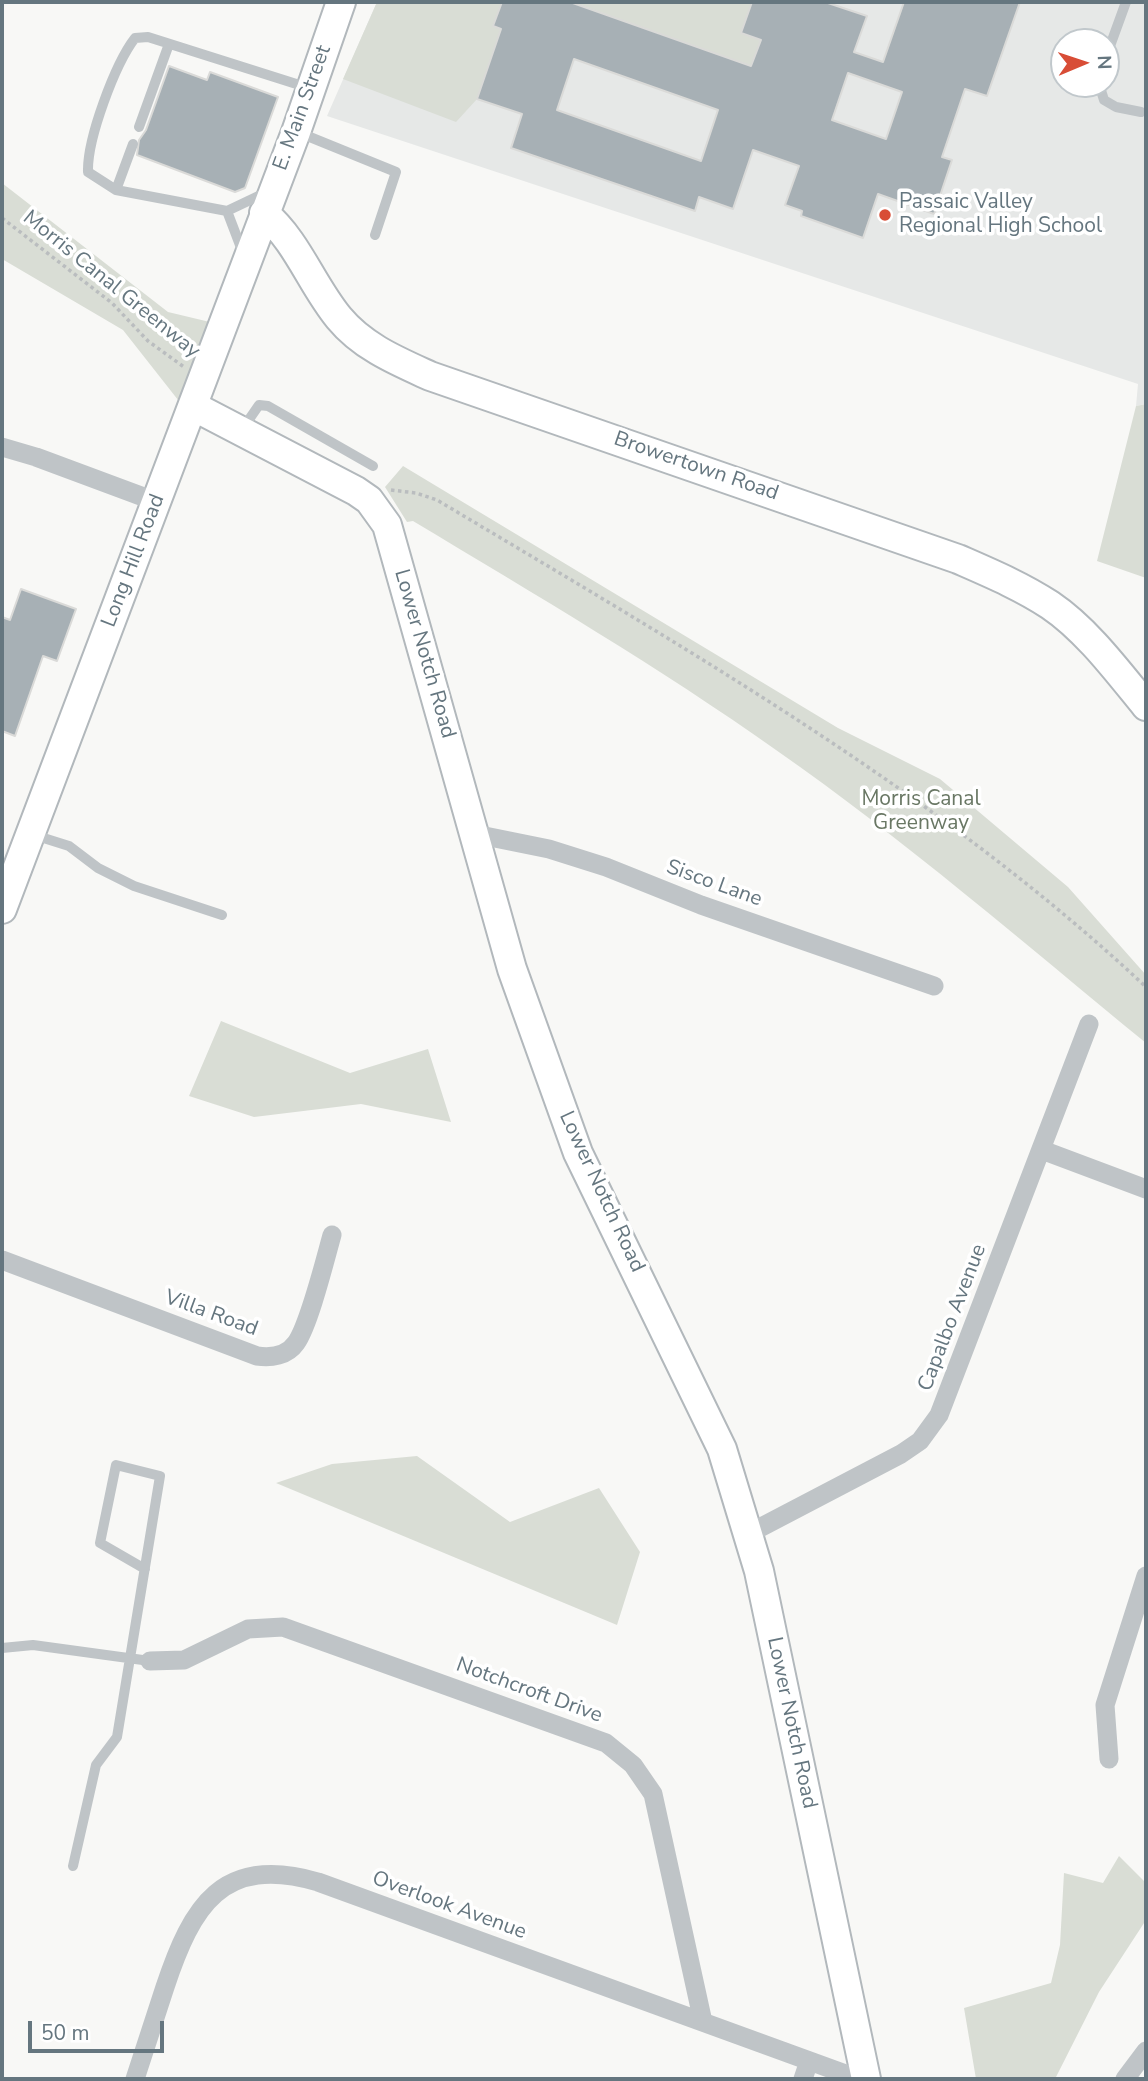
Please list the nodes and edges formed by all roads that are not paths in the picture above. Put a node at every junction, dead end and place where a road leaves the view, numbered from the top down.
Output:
1 (341, 2) edge
2 (1126, 2) edge
3 (1117, 28) edge
4 (169, 44) junction
5 (310, 88) junction
6 (1103, 98) edge
7 (1141, 112) dead end
8 (139, 127) dead end
9 (296, 132) junction
10 (133, 144) dead end
11 (116, 190) junction
12 (269, 201) junction
13 (227, 211) junction
14 (375, 236) dead end
15 (246, 263) junction
16 (193, 406) junction
17 (241, 431) junction
18 (2, 447) edge
19 (373, 466) dead end
20 (157, 502) junction
21 (1146, 706) edge
22 (30, 833) junction
23 (475, 834) junction
24 (2, 909) edge
25 (222, 915) dead end
26 (934, 986) dead end
27 (1089, 1024) dead end
28 (1042, 1150) junction
29 (1146, 1189) edge
30 (332, 1235) dead end
31 (2, 1260) edge
32 (748, 1534) junction
33 (145, 1569) junction
34 (1146, 1576) edge
35 (2, 1648) edge
36 (141, 1660) junction
37 (1109, 1759) dead end
38 (73, 1866) dead end
39 (703, 2022) junction
40 (1146, 2052) edge
41 (806, 2070) edge
42 (135, 2079) edge
43 (859, 2079) edge
44 (866, 2079) edge
45 (1125, 2079) edge

1 - 5 street, E. Main Street
2 - 3 lane
4 - 5 lane
4 - 8 lane
4 - 11 lane
5 - 9 street, E. Main Street
6 - 7 lane
9 - 12 street, E. Main Street
9 - 14 lane
10 - 11 lane
11 - 13 lane
12 - 13 lane
12 - 15 street, Long Hill Road
12 - 21 street, Browertown Road
13 - 15 lane
15 - 16 street, Long Hill Road
16 - 17 street, Lower Notch Road
16 - 20 street, Long Hill Road
17 - 19 lane
17 - 23 street, Lower Notch Road
18 - 20 street
20 - 22 street, Long Hill Road
22 - 24 street, Long Hill Road
22 - 25 lane
23 - 26 street, Sisco Lane
23 - 32 street, Lower Notch Road
27 - 28 street, Capalbo Avenue
28 - 29 street
28 - 32 street, Capalbo Avenue
30 - 31 street, Villa Road
32 - 44 street, Lower Notch Road
33 - 33 lane
33 - 36 lane
34 - 37 street
35 - 36 lane
36 - 38 lane
36 - 39 street, Notchcroft Drive
39 - 41 street, Overlook Avenue
39 - 42 street, Overlook Avenue
40 - 45 street
41 - 43 street, Overlook Avenue

